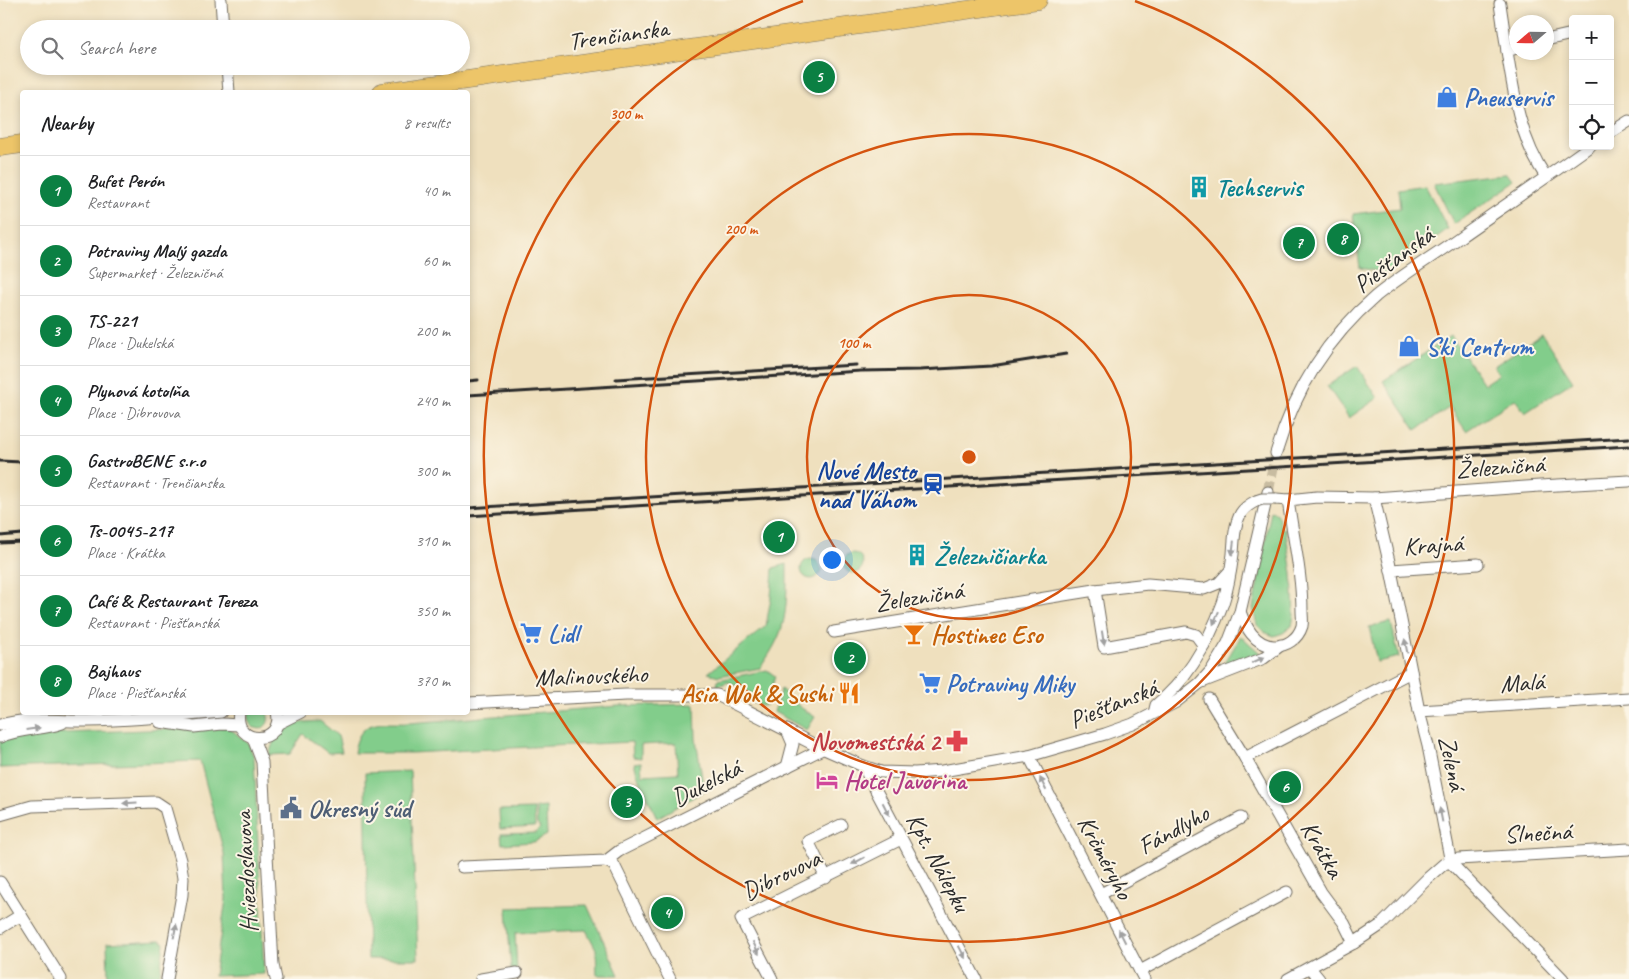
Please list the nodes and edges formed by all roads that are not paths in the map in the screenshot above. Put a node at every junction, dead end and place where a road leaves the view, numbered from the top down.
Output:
1 (221, 0) edge
2 (1038, 0) edge
3 (1500, 4) dead end
4 (223, 20) edge
5 (1569, 35) edge
6 (1509, 38) edge
7 (1554, 38) edge
8 (1513, 60) edge
9 (228, 75) edge
10 (229, 90) edge
11 (401, 90) edge
12 (1629, 121) edge
13 (1614, 130) edge
14 (20, 144) edge
15 (0, 147) edge
16 (1584, 150) edge
17 (1546, 177) junction
18 (1276, 453) tunnel mouth
19 (1629, 481) edge
20 (1272, 496) junction
21 (1374, 498) junction
22 (1288, 500) junction
23 (1478, 564) dead end
24 (1391, 570) junction
25 (1230, 571) junction
26 (1095, 590) junction
27 (1240, 612) junction
28 (834, 632) dead end
29 (1281, 645) junction
30 (1204, 646) junction
31 (1411, 672) junction
32 (1200, 683) junction
33 (716, 695) joint
34 (1629, 698) edge
35 (1209, 699) dead end
36 (470, 703) edge
37 (1419, 711) junction
38 (1153, 713) junction
39 (188, 715) edge
40 (239, 715) edge
41 (277, 718) edge
42 (146, 720) junction
43 (66, 721) junction
44 (0, 725) edge
45 (239, 725) junction
46 (787, 730) junction
47 (270, 734) junction
48 (0, 737) edge
49 (254, 738) junction
50 (824, 748) junction
51 (1029, 756) junction
52 (1245, 758) junction
53 (262, 762) junction
54 (787, 766) junction
55 (863, 766) junction
56 (0, 816) edge
57 (1241, 818) dead end
58 (841, 825) dead end
59 (901, 839) junction
60 (1629, 849) edge
61 (606, 861) junction
62 (1451, 863) junction
63 (462, 867) dead end
64 (826, 878) junction
65 (0, 882) edge
66 (1287, 892) dead end
67 (1101, 894) junction
68 (21, 915) junction
69 (0, 928) edge
70 (1354, 943) junction
71 (1310, 968) junction
72 (517, 973) dead end
73 (1142, 975) edge
74 (61, 979) edge
75 (167, 979) edge
76 (276, 979) edge
77 (481, 979) edge
78 (670, 979) edge
79 (772, 979) edge
80 (976, 979) edge
81 (1288, 979) edge
82 (1319, 979) edge
83 (1564, 979) edge

1 - 4 street
2 - 11 main road, Trenčianska
3 - 6 street
5 - 7 street
8 - 17 street
9 - 10 street
12 - 13 street
14 - 15 main road
16 - 17 street, Piešťanská
17 - 18 street, Piešťanská
19 - 21 street, Železničná
20 - 22 street, Železničná
20 -> 25 street, Železničná, bridge
20 - 27 street, Piešťanská
21 - 22 street, Železničná
21 - 24 street, Zelená
22 - 29 street
23 - 24 street, Krajná
31 -> 24 street, Zelená
25 - 26 street, Železničná
25 -> 30 street
26 - 28 street, Železničná
26 -> 30 street
27 - 29 street
27 - 32 street, Piešťanská
32 -> 29 street
30 - 38 street
31 - 37 street, Zelená
31 - 52 street
32 - 38 street, Piešťanská
33 - 36 street, Malinovského
33 - 46 street, Piešťanská
34 - 37 street, Malá
35 - 52 street, Krátka
62 -> 37 street, Zelená
38 - 51 street, Piešťanská
39 - 42 street
40 - 45 street
41 - 47 street
42 - 43 street
42 - 45 street
43 - 44 street
48 -> 43 street
45 - 49 street
46 - 50 street, Piešťanská
46 - 54 street
47 - 49 street
47 - 53 street, Hviezdoslavova
49 - 53 street, Hviezdoslavova
50 - 54 street, Dukelská
50 - 55 street, Piešťanská
51 - 55 street, Piešťanská
67 -> 51 street, Krčméryho
52 - 70 street, Krátka
53 - 76 street, Hviezdoslavova
54 - 61 street, Dukelská
55 -> 59 street, Kpt. Nálepku
75 -> 56 street
57 - 67 street, Fándlyho
58 - 64 street
59 -> 64 street, Dibrovova
59 -> 80 street, Kpt. Nálepku
60 - 62 street, Slnečná
61 - 63 street
61 - 78 street
62 - 70 street
62 - 83 street
64 -> 79 street, Dibrovova
65 - 68 street
66 - 73 street
73 -> 67 street, Krčméryho
68 - 69 street
68 - 74 street
70 - 71 street
71 - 81 street
71 - 82 street
72 - 77 street

